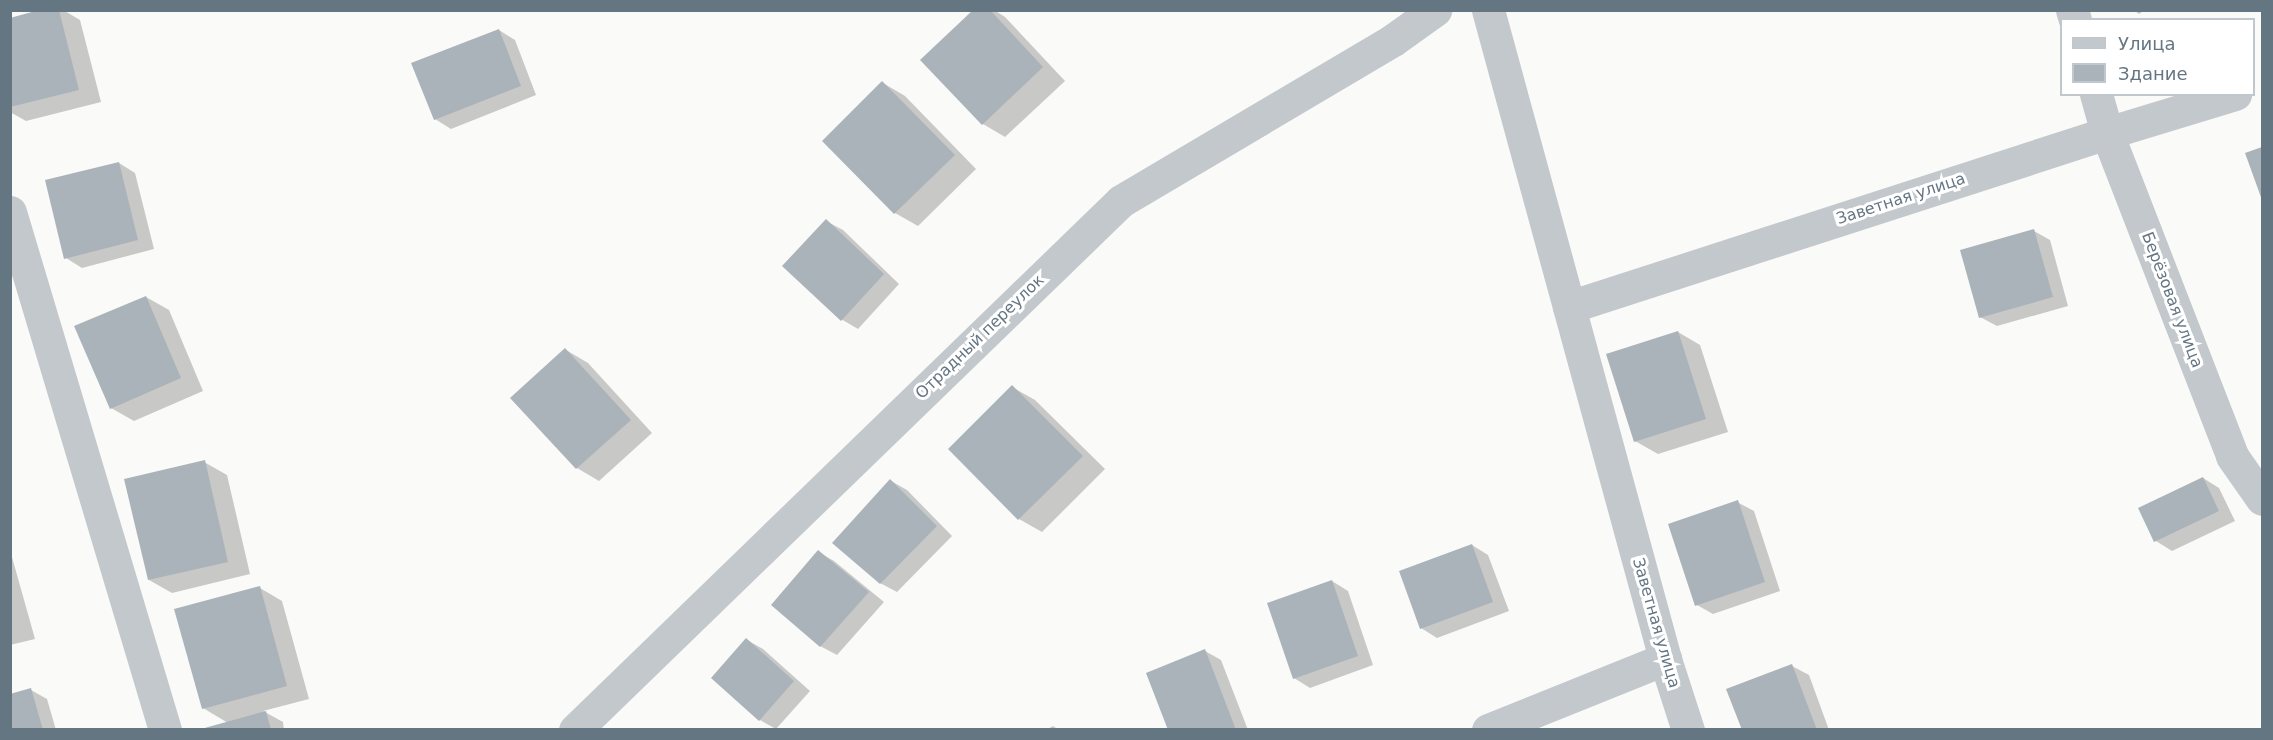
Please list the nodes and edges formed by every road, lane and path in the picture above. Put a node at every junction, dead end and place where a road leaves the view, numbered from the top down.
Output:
1 (1435, 10) edge
2 (1488, 10) edge
3 (2097, 96) edge
4 (2228, 96) edge
5 (2107, 133) junction
6 (10, 212) edge
7 (1569, 307) junction
8 (2262, 500) edge
9 (1665, 660) junction
10 (165, 729) edge
11 (575, 729) edge
12 (1488, 729) edge
13 (1688, 729) edge

1 - 11 street, Отрадный переулок
2 - 7 street, Заветная улица
3 - 5 street, Берёзовая улица
4 - 5 street, Заветная улица
5 - 7 street, Заветная улица
5 - 8 street, Берёзовая улица
6 - 10 street
7 - 9 street, Заветная улица
9 - 12 street
9 - 13 street, Заветная улица

